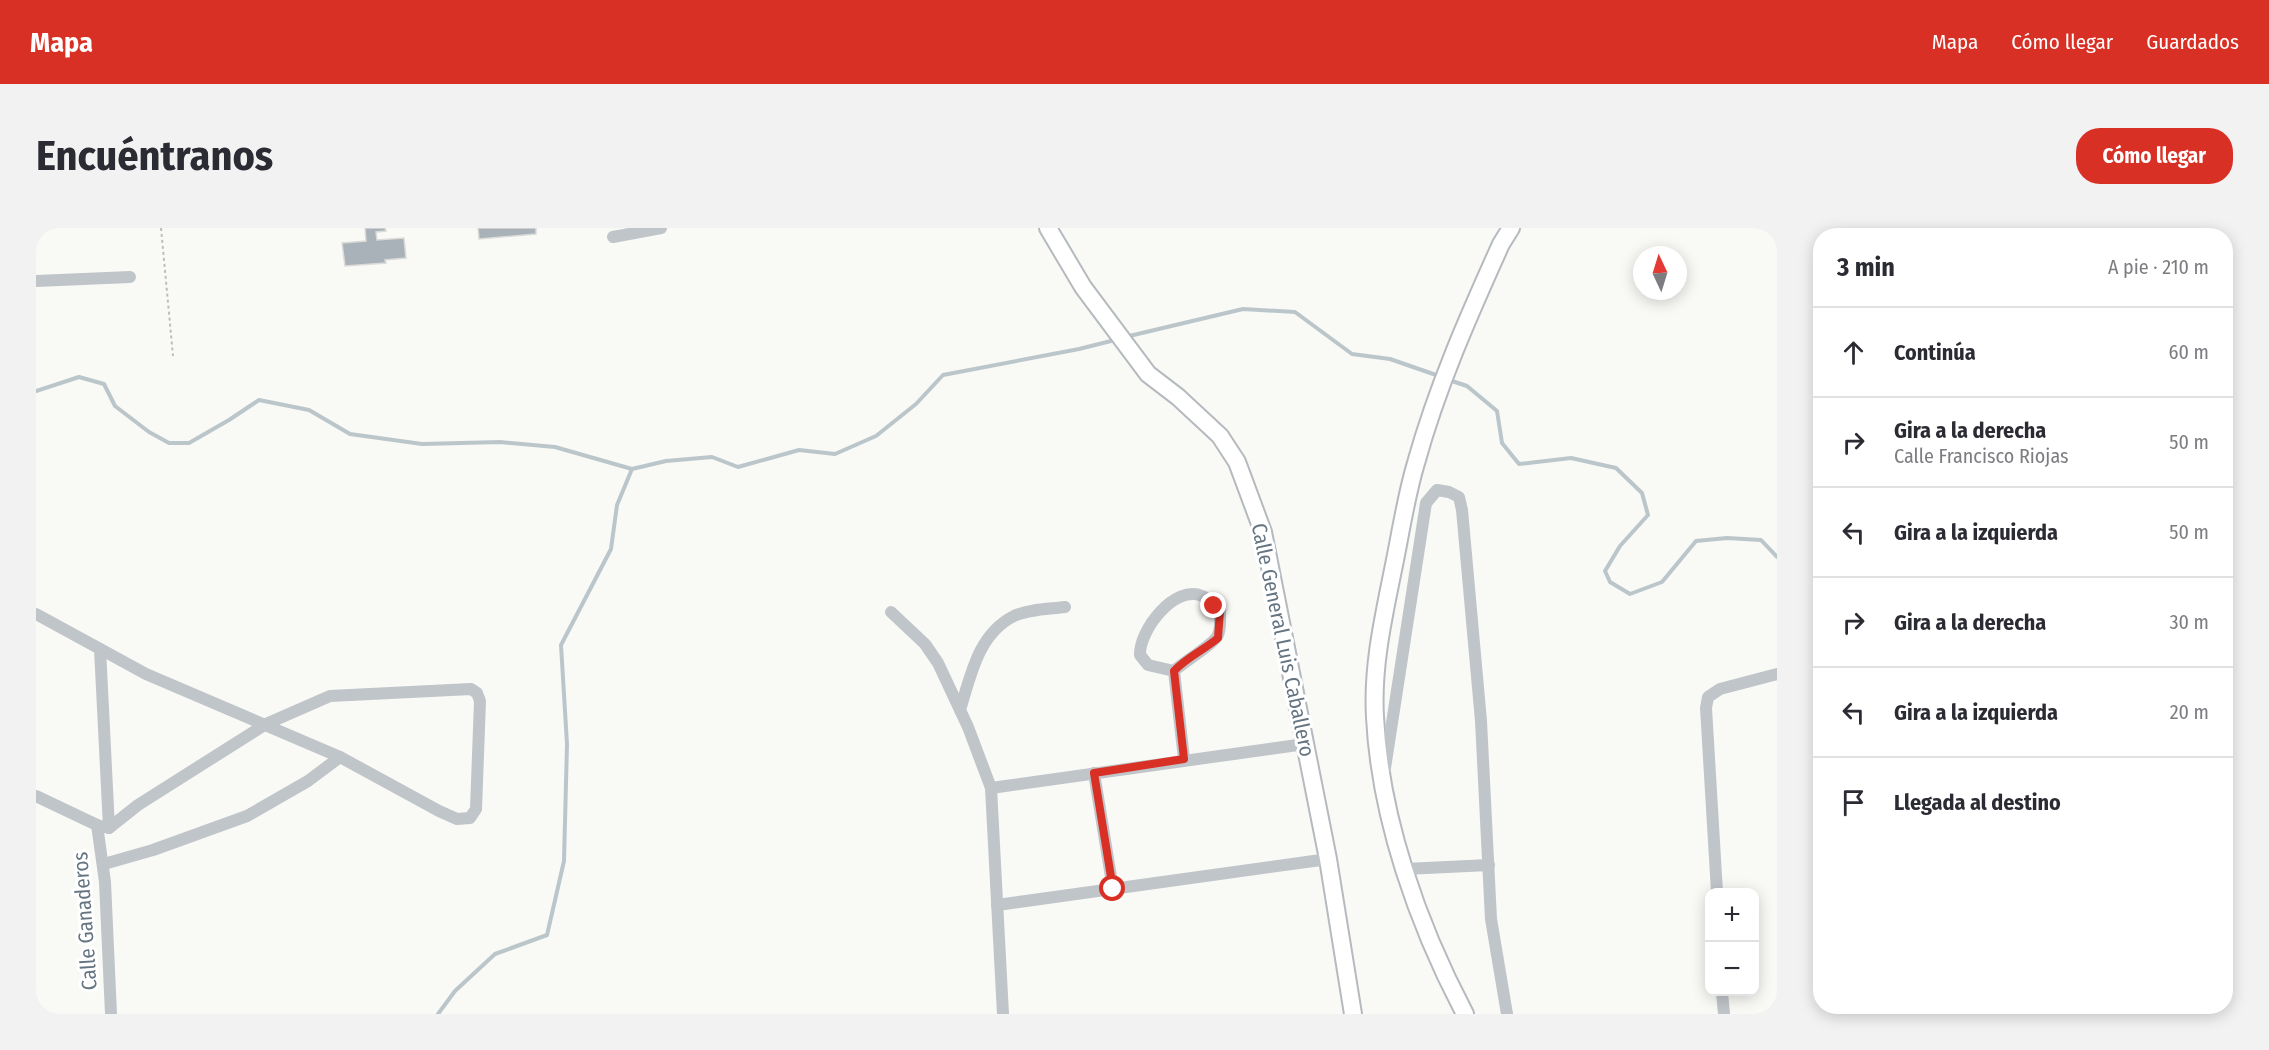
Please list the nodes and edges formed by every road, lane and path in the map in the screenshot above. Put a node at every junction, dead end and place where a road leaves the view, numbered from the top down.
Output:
1 (161, 228) edge
2 (661, 228) edge
3 (1048, 228) edge
4 (1511, 228) edge
5 (613, 237) dead end
6 (130, 277) dead end
7 (36, 281) edge
8 (173, 356) dead end
9 (1065, 607) dead end
10 (891, 612) dead end
11 (36, 614) edge
12 (100, 649) junction
13 (1174, 671) junction
14 (1777, 674) edge
15 (960, 710) junction
16 (266, 724) junction
17 (1305, 744) junction
18 (340, 757) junction
19 (1184, 759) junction
20 (1094, 773) junction
21 (1383, 778) junction
22 (991, 788) junction
23 (36, 796) edge
24 (103, 826) junction
25 (1328, 859) junction
26 (104, 864) junction
27 (1489, 865) junction
28 (1405, 870) junction
29 (1717, 888) edge
30 (1113, 889) junction
31 (997, 905) junction
32 (1722, 996) edge
33 (111, 1014) edge
34 (1003, 1014) edge
35 (1353, 1014) edge
36 (1465, 1014) edge
37 (1507, 1014) edge
38 (1724, 1014) edge

1 - 8 path
2 - 5 street
3 - 17 street, Calle General Luis Caballero
4 - 21 street
6 - 7 street
9 - 15 street
10 - 15 street
11 - 12 street
12 - 16 street
12 - 24 street, Calle Ganaderos
13 - 13 street
13 - 19 street
14 - 29 street
15 - 22 street
16 - 18 street
16 - 18 street
16 - 24 street
17 - 19 street
17 - 25 street, Calle General Luis Caballero
18 - 26 street
19 - 20 street
20 - 22 street
20 - 30 street
21 - 27 street
21 - 28 street
22 - 31 street
23 - 24 street
24 - 26 street, Calle Ganaderos
25 - 30 street
25 - 35 street, Calle General Luis Caballero
26 - 33 street, Calle Ganaderos
27 - 28 street
27 - 37 street
28 - 36 street
30 - 31 street
31 - 34 street
32 - 38 street

